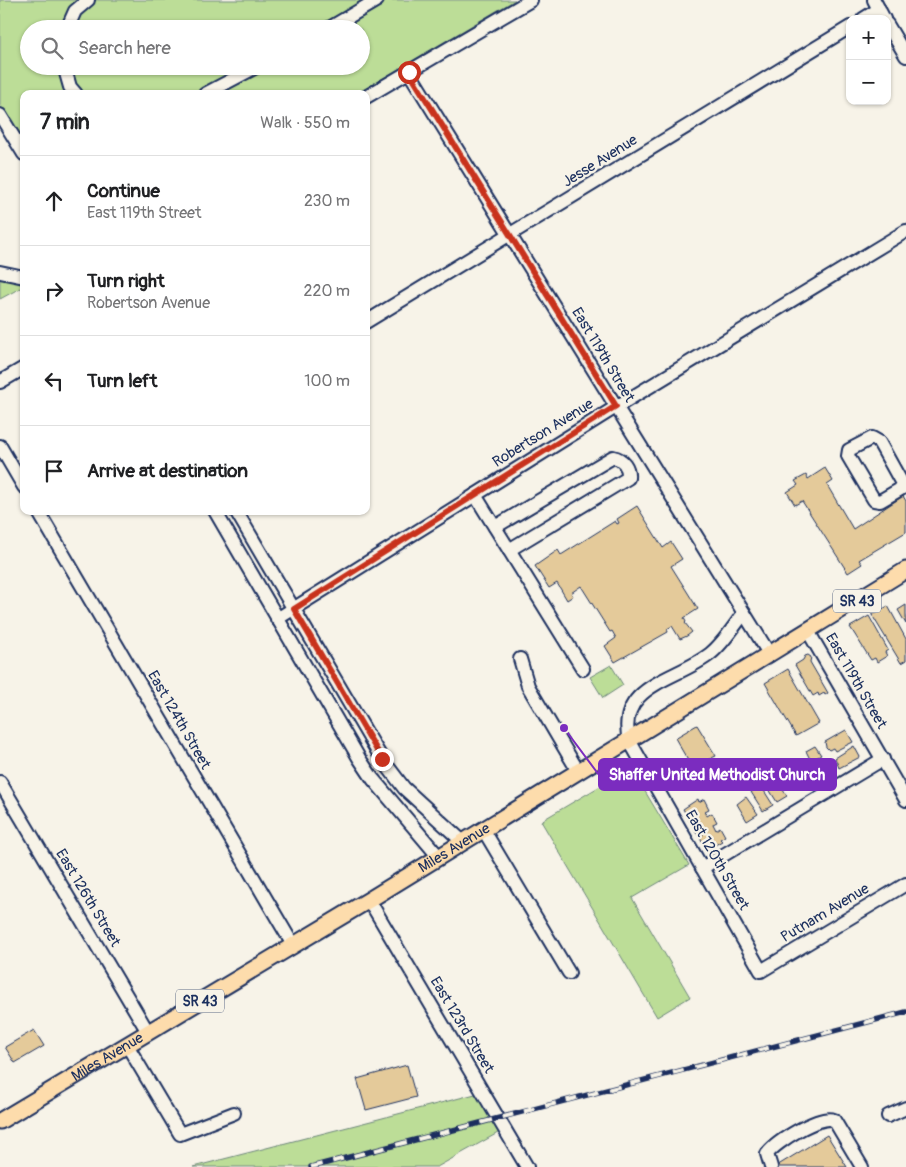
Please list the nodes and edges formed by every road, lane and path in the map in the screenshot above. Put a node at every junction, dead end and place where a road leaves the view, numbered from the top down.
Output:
1 (88, 0) edge
2 (531, 0) edge
3 (370, 2) edge
4 (71, 20) edge
5 (342, 20) edge
6 (846, 29) edge
7 (891, 31) edge
8 (906, 56) edge
9 (409, 72) junction
10 (67, 75) edge
11 (241, 75) edge
12 (73, 90) edge
13 (213, 90) edge
14 (370, 95) edge
15 (0, 116) edge
16 (20, 148) edge
17 (906, 231) edge
18 (512, 235) junction
19 (0, 272) edge
20 (20, 275) edge
21 (370, 320) edge
22 (20, 370) edge
23 (0, 382) edge
24 (616, 406) junction
25 (0, 446) edge
26 (20, 480) edge
27 (905, 487) edge
28 (475, 495) junction
29 (40, 515) edge
30 (217, 515) edge
31 (238, 515) edge
32 (495, 526) junction
33 (509, 550) junction
34 (906, 570) edge
35 (294, 609) junction
36 (744, 613) junction
37 (277, 619) junction
38 (808, 631) junction
39 (770, 655) junction
40 (520, 659) dead end
41 (583, 669) dead end
42 (628, 740) junction
43 (883, 759) junction
44 (578, 771) junction
45 (0, 782) edge
46 (906, 800) edge
47 (483, 829) junction
48 (463, 842) junction
49 (439, 857) junction
50 (702, 868) junction
51 (906, 884) edge
52 (369, 900) junction
53 (293, 945) junction
54 (761, 971) joint
55 (569, 973) dead end
56 (148, 1032) junction
57 (127, 1045) junction
58 (906, 1108) edge
59 (234, 1113) dead end
60 (888, 1116) dead end
61 (1, 1117) edge
62 (527, 1167) edge
63 (770, 1167) edge
64 (862, 1167) edge

1 - 4 street
2 - 9 street
3 - 5 street
6 - 18 street, Jesse Avenue
7 - 8 street
9 - 14 street
9 - 18 street, East 119th Street
10 - 12 street
11 - 13 street
15 - 16 street
17 - 24 street, Robertson Avenue
18 - 21 street, Jesse Avenue
18 - 24 street, East 119th Street
19 - 20 street
22 - 23 street
24 - 28 street, Robertson Avenue
24 - 36 street, East 119th Street
25 - 26 street
27 - 27 street
28 - 32 street
28 - 35 street, Robertson Avenue
29 - 53 street, East 124th Street
30 - 37 street
31 - 35 street
32 - 33 street
32 - 33 street
33 - 41 street
34 - 38 main road, Miles Avenue / SR 43
35 - 37 street, Robertson Avenue
35 - 48 street
36 - 39 street, East 119th Street
36 - 42 street
37 - 49 street
38 - 39 main road, Miles Avenue / SR 43
38 - 43 street, East 119th Street
39 - 42 main road, Miles Avenue / SR 43
40 - 44 street
42 - 44 main road, Miles Avenue / SR 43
42 - 50 street, East 120th Street
43 - 46 street, East 119th Street
43 - 50 street
44 - 47 main road, Miles Avenue / SR 43
45 - 56 street, East 126th Street
47 - 48 main road, Miles Avenue / SR 43
47 - 55 street
48 - 49 main road, Miles Avenue / SR 43
49 - 52 main road, Miles Avenue / SR 43
50 - 54 street, East 120th Street
51 - 54 street, Putnam Avenue
52 - 53 main road, Miles Avenue / SR 43
52 - 62 street, East 123rd Street
53 - 56 main road, Miles Avenue / SR 43
56 - 57 main road, Miles Avenue / SR 43
57 - 59 street
57 - 61 main road, Miles Avenue / SR 43
58 - 60 street
63 - 64 street

